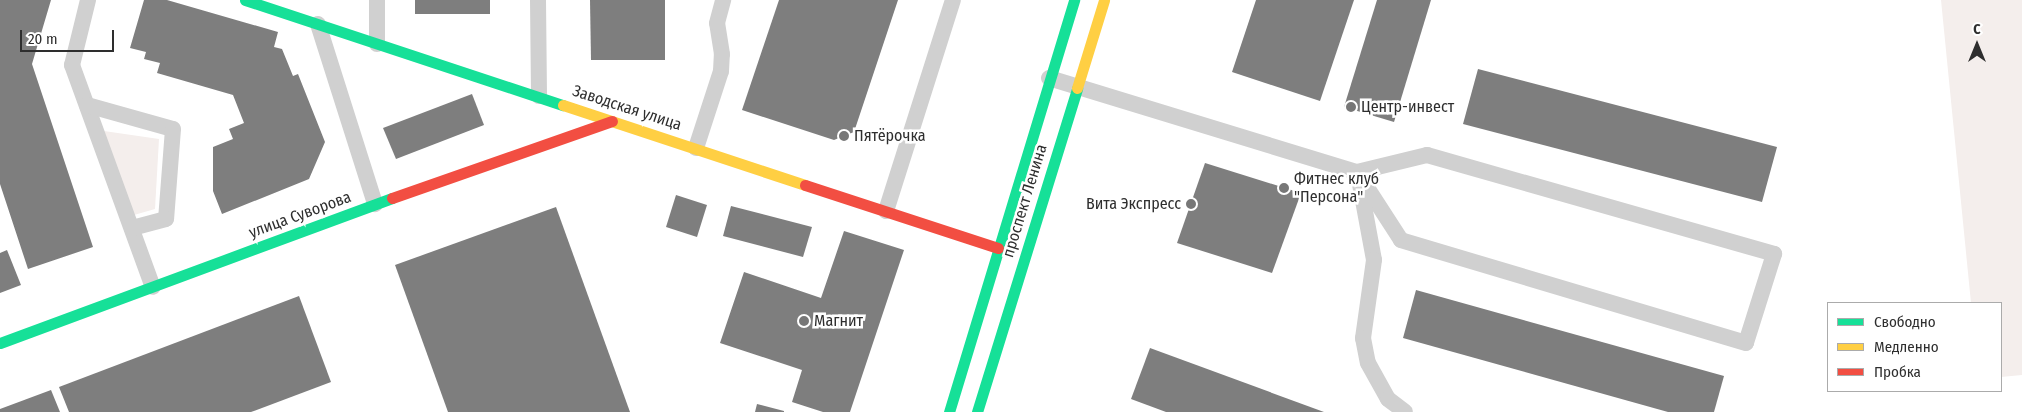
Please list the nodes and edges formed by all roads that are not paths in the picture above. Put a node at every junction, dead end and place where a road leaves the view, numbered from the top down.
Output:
1 (88, 0) edge
2 (245, 0) edge
3 (377, 0) edge
4 (538, 0) edge
5 (723, 0) edge
6 (953, 0) edge
7 (1074, 0) edge
8 (1104, 0) edge
9 (318, 24) junction
10 (377, 44) junction
11 (1049, 78) junction
12 (1078, 86) junction
13 (539, 96) junction
14 (87, 105) junction
15 (612, 121) junction
16 (696, 148) junction
17 (1357, 172) junction
18 (375, 204) junction
19 (886, 211) junction
20 (132, 228) junction
21 (998, 248) junction
22 (153, 286) junction
23 (0, 343) edge
24 (949, 412) edge
25 (977, 412) edge
26 (1405, 412) edge

1 - 14 lane
2 - 9 street, Заводская улица
3 - 10 lane
4 - 13 lane
5 - 16 lane
6 - 19 lane
7 - 11 street, проспект Ленина
8 - 12 street, проспект Ленина
9 - 10 street, Заводская улица
9 - 18 lane
10 - 13 street, Заводская улица
11 - 12 lane
11 - 21 street, проспект Ленина
12 - 17 lane
12 - 25 street, проспект Ленина
13 - 15 street, Заводская улица
14 - 20 lane
14 - 20 lane
15 - 16 street, Заводская улица
15 - 18 street, улица Суворова
16 - 19 street, Заводская улица
17 - 17 lane
17 - 26 lane
18 - 22 street, улица Суворова
19 - 21 street, Заводская улица
20 - 22 lane
21 - 24 street, проспект Ленина
22 - 23 street, улица Суворова

